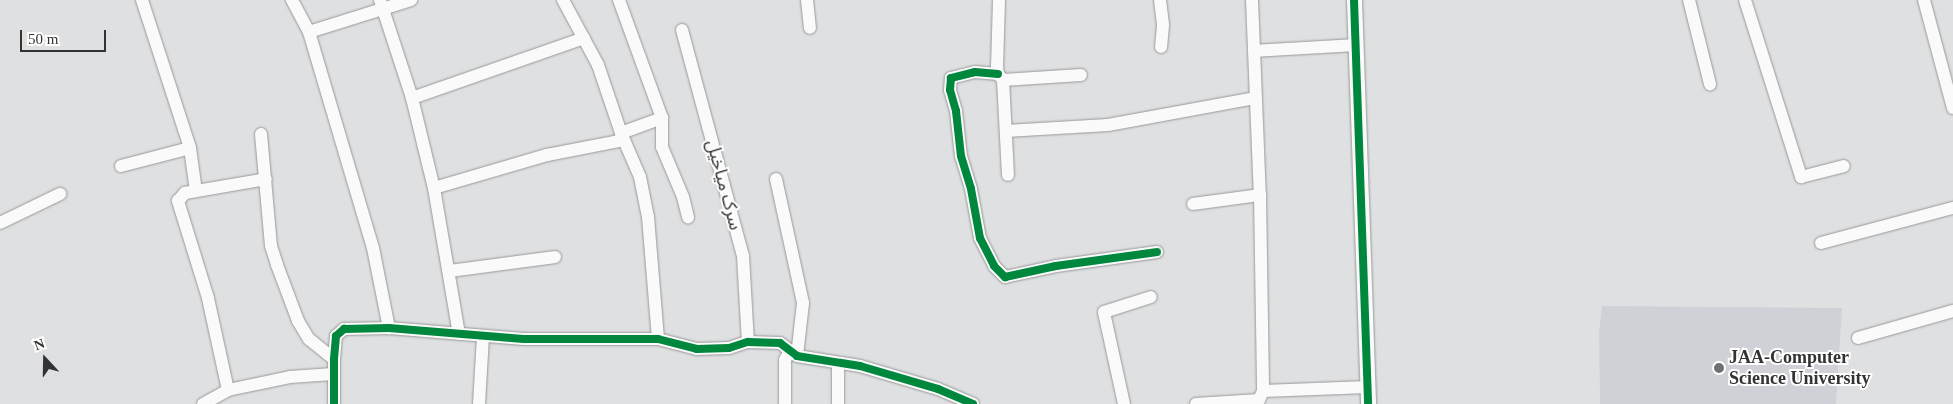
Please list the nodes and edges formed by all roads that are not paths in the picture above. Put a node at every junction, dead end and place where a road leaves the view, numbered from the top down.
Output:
1 (142, 0) edge
2 (292, 0) edge
3 (411, 0) edge
4 (563, 0) edge
5 (619, 0) edge
6 (807, 0) edge
7 (999, 0) edge
8 (1160, 0) edge
9 (1252, 0) edge
10 (1354, 0) edge
11 (1689, 0) edge
12 (1745, 0) edge
13 (1924, 0) edge
14 (381, 5) edge
15 (810, 28) dead end
16 (682, 30) dead end
17 (309, 32) junction
18 (584, 38) junction
19 (1355, 45) junction
20 (1161, 47) dead end
21 (1254, 51) junction
22 (1081, 75) dead end
23 (1000, 77) junction
24 (1710, 84) dead end
25 (412, 98) junction
26 (1255, 98) junction
27 (1953, 108) edge
28 (662, 118) junction
29 (1006, 131) junction
30 (260, 134) dead end
31 (623, 137) junction
32 (190, 148) junction
33 (121, 166) dead end
34 (1844, 166) dead end
35 (1008, 175) dead end
36 (266, 179) junction
37 (776, 179) dead end
38 (434, 188) junction
39 (196, 191) junction
40 (60, 194) dead end
41 (1260, 195) junction
42 (1193, 204) dead end
43 (1953, 208) edge
44 (688, 217) dead end
45 (0, 222) edge
46 (1822, 243) dead end
47 (1157, 252) dead end
48 (555, 257) dead end
49 (450, 271) junction
50 (1151, 297) dead end
51 (1953, 311) edge
52 (389, 328) junction
53 (459, 334) junction
54 (483, 337) junction
55 (1858, 338) dead end
56 (658, 339) junction
57 (748, 342) junction
58 (793, 354) junction
59 (334, 359) junction
60 (838, 363) junction
61 (334, 374) junction
62 (1368, 387) junction
63 (228, 390) junction
64 (1263, 391) junction
65 (203, 404) edge
66 (334, 404) edge
67 (479, 404) edge
68 (785, 404) edge
69 (838, 404) edge
70 (973, 404) edge
71 (1124, 404) edge
72 (1196, 404) edge
73 (1368, 404) edge

1 - 32 street
2 - 17 street
3 - 14 street
4 - 18 street
5 - 28 street
6 - 15 street
7 - 23 street
8 - 20 street
9 - 21 street
10 - 19 street
11 - 24 street
12 - 34 street
13 - 27 street
14 - 17 street
14 - 25 street
16 - 57 street, سرک میاخیل
17 - 52 street
18 - 25 street
18 - 31 street
19 - 21 street
19 - 62 street
21 - 26 street
22 - 23 street
23 - 29 street
23 - 47 street
25 - 38 street
26 - 29 street
26 - 41 street
28 - 31 street
28 - 44 street
29 - 35 street
30 - 36 street
31 - 38 street
31 - 56 street
32 - 33 street
32 - 39 street
36 - 39 street
36 - 59 street
37 - 58 street
38 - 49 street
39 - 63 street
40 - 45 street
41 - 42 street
41 - 64 street
43 - 46 street
48 - 49 street
49 - 53 street
50 - 71 street
51 - 55 street
52 - 53 street
52 - 59 street
53 - 54 street
54 - 56 street
54 - 67 street
56 - 57 street
57 - 58 street
58 - 60 street
58 - 68 street
59 - 61 street
60 - 69 street
60 - 70 street
61 - 63 street
61 - 66 street
62 - 64 street
62 - 73 street
63 - 65 street
64 - 72 street

